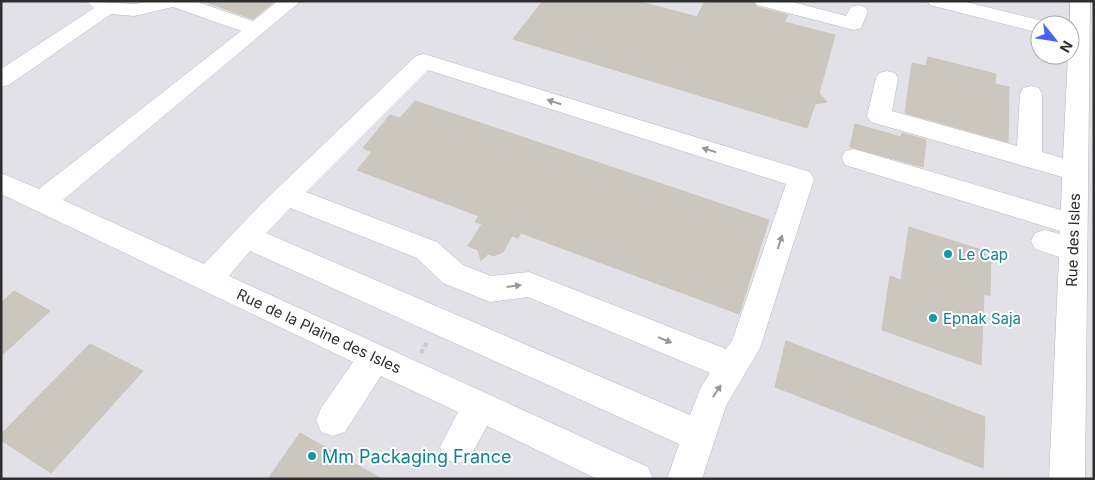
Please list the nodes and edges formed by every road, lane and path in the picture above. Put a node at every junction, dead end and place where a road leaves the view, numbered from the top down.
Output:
1 (174, 1) edge
2 (291, 1) edge
3 (764, 1) edge
4 (937, 1) edge
5 (1080, 1) edge
6 (102, 4) edge
7 (858, 11) dead end
8 (1078, 15) edge
9 (1030, 24) edge
10 (257, 29) junction
11 (1080, 63) edge
12 (887, 78) dead end
13 (1, 80) edge
14 (1031, 94) dead end
15 (1086, 96) edge
16 (854, 158) dead end
17 (1029, 158) junction
18 (1075, 171) junction
19 (1, 183) edge
20 (286, 195) junction
21 (42, 202) junction
22 (246, 237) junction
23 (1073, 237) junction
24 (1044, 241) dead end
25 (208, 279) junction
26 (376, 357) junction
27 (733, 367) junction
28 (480, 406) junction
29 (333, 420) dead end
30 (699, 436) junction
31 (457, 446) dead end
32 (636, 479) edge
33 (684, 479) edge
34 (1067, 479) edge

1 - 6 street
1 - 10 street
2 - 10 street
3 - 7 street
4 - 9 street
5 - 8 street, Rue des Isles
6 - 13 street
10 - 21 street
11 - 15 street, Rue des Isles
12 - 17 street
14 - 17 street
15 - 18 street, Rue des Isles
16 - 23 street
17 - 18 street
18 - 23 street, Rue des Isles
19 - 21 street, Rue de la Plaine des Isles
20 - 22 street
20 -> 27 street
27 -> 20 street
21 - 25 street, Rue de la Plaine des Isles
22 - 25 street
22 - 30 street
23 - 24 street
23 - 34 street, Rue des Isles
25 - 26 street, Rue de la Plaine des Isles
26 - 28 street, Rue de la Plaine des Isles
26 - 29 street
30 -> 27 street
28 - 31 street
28 - 32 street, Rue de la Plaine des Isles
30 - 33 street

